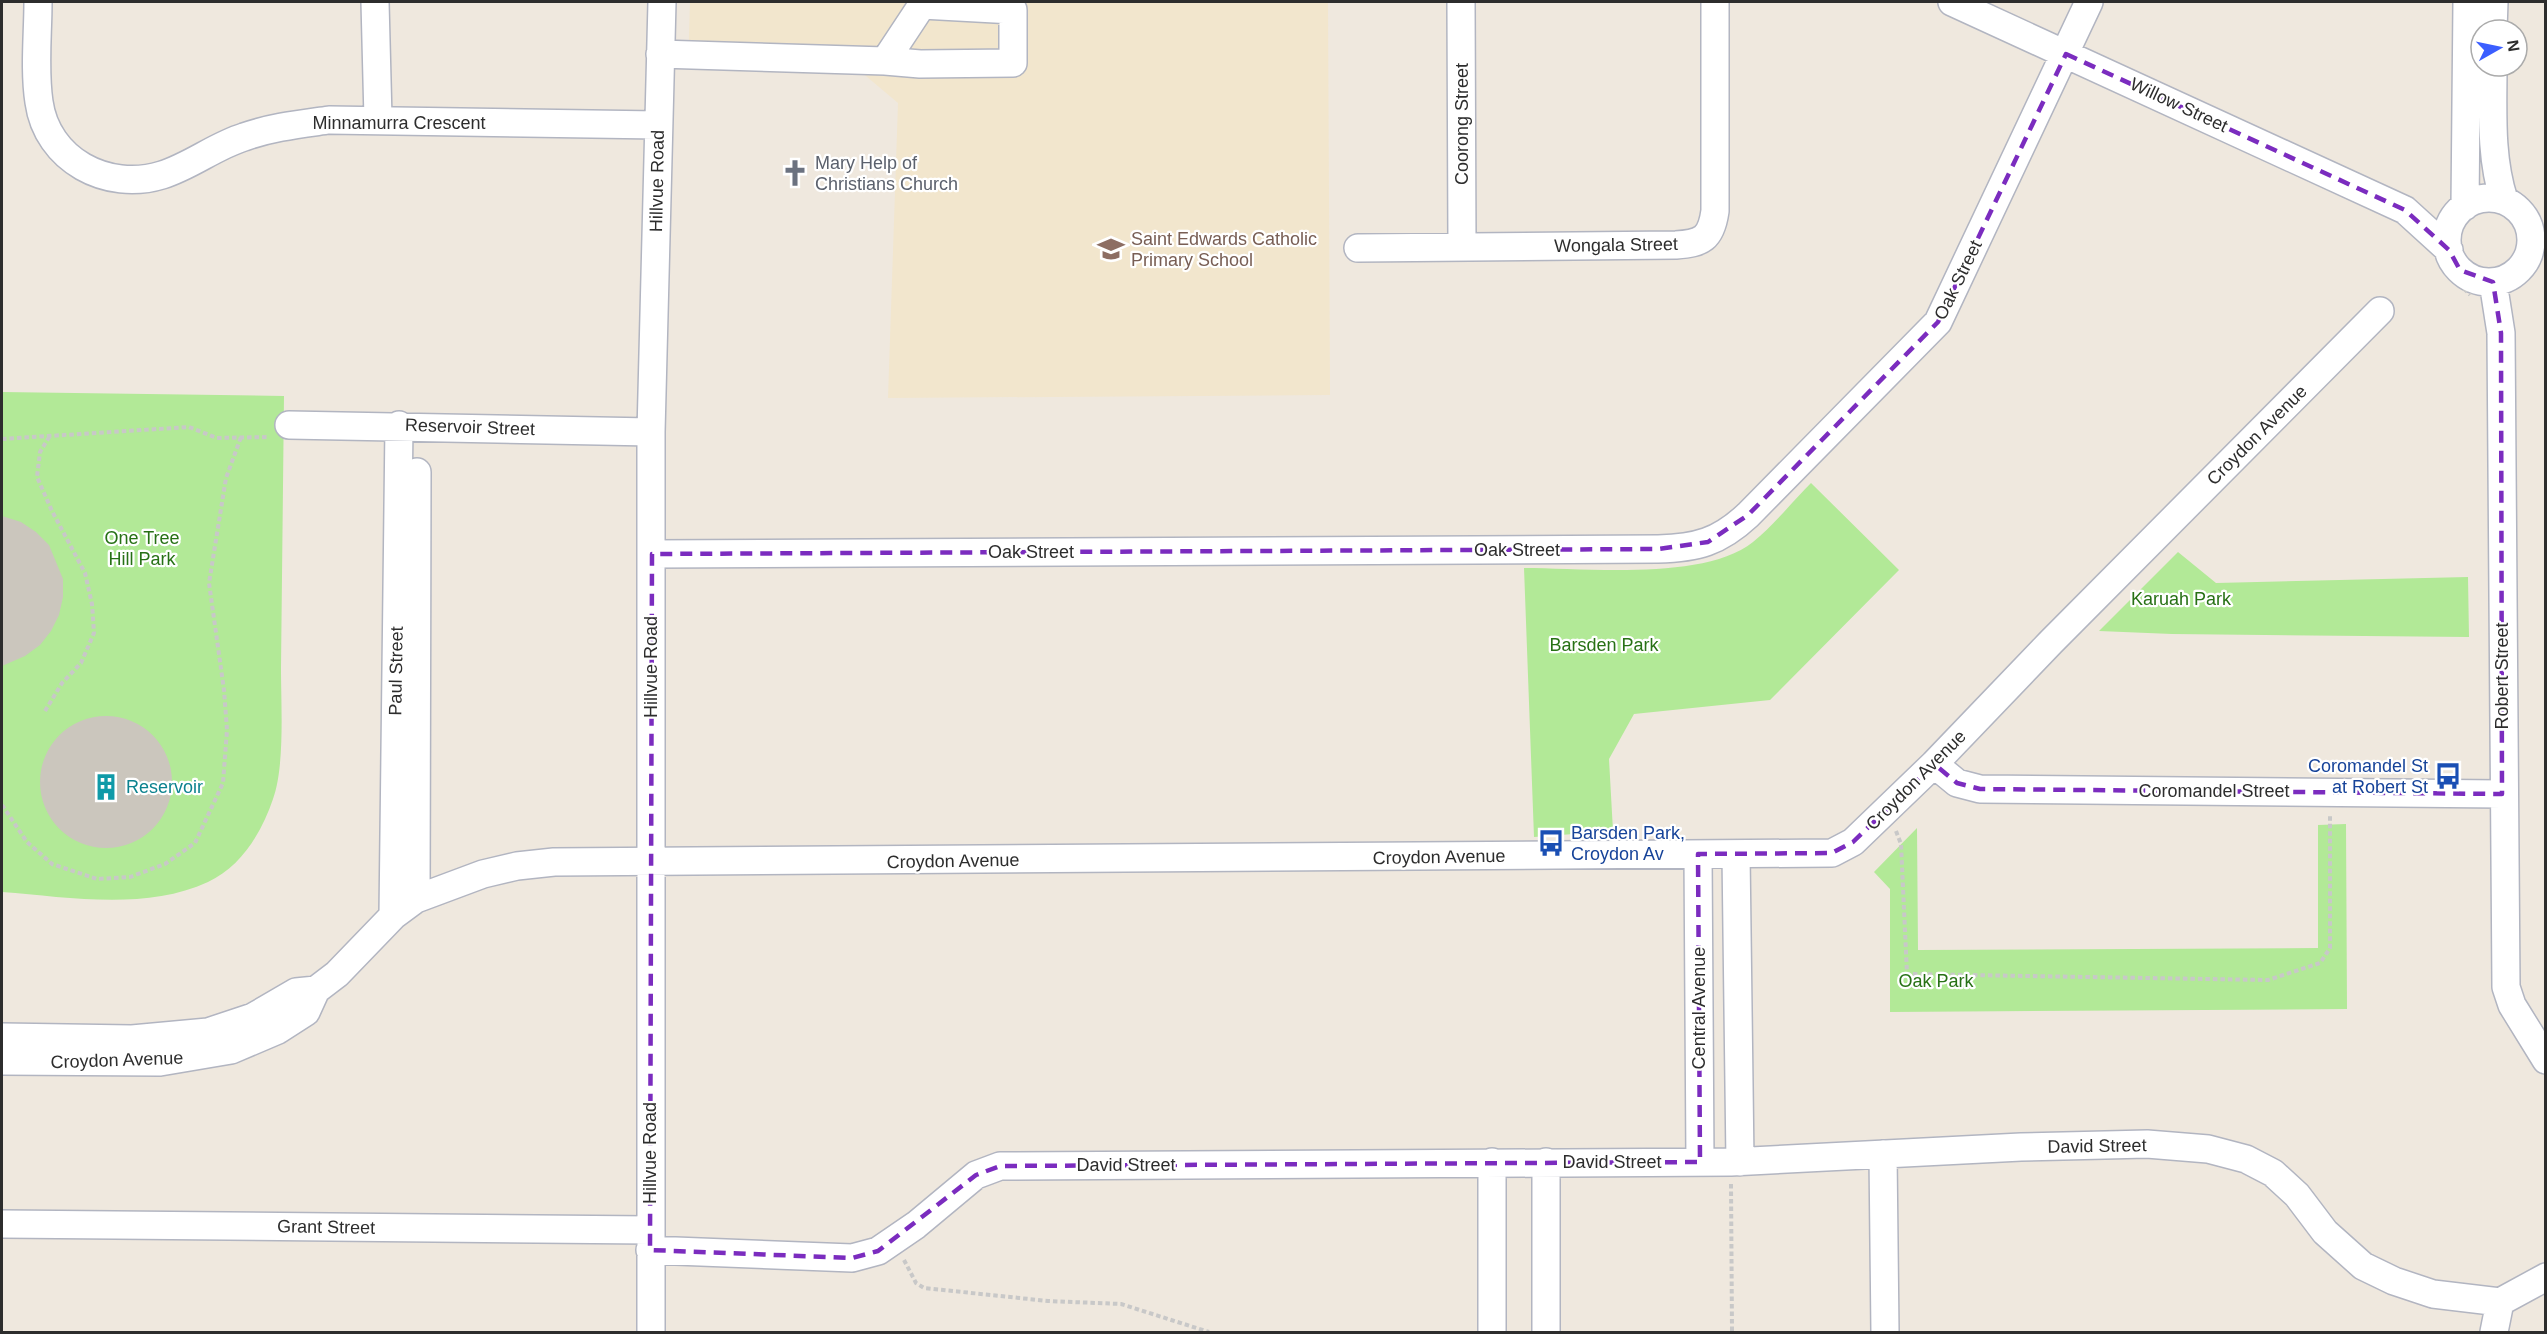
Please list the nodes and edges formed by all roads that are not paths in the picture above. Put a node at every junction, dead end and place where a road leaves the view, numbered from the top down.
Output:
1 (38, 2) edge
2 (375, 2) edge
3 (662, 2) edge
4 (1461, 2) edge
5 (1715, 2) edge
6 (1952, 2) edge
7 (2089, 2) edge
8 (2467, 2) edge
9 (2493, 2) edge
10 (2493, 18) edge
11 (660, 54) junction
12 (2066, 54) junction
13 (885, 61) dead end
14 (2493, 78) edge
15 (378, 119) junction
16 (658, 125) junction
17 (2504, 200) junction
18 (2463, 207) junction
19 (2405, 210) junction
20 (1358, 248) dead end
21 (1462, 248) junction
22 (2445, 256) junction
23 (2537, 260) edge
24 (2493, 282) junction
25 (2380, 311) dead end
26 (289, 425) road end
27 (408, 426) junction
28 (651, 432) junction
29 (652, 554) junction
30 (1934, 764) junction
31 (2502, 794) junction
32 (1698, 854) junction
33 (1736, 854) junction
34 (651, 863) junction
35 (416, 899) junction
36 (393, 916) junction
37 (316, 990) junction
38 (2, 1037) edge
39 (2546, 1060) edge
40 (2, 1061) edge
41 (1883, 1154) junction
42 (1492, 1162) junction
43 (1546, 1162) junction
44 (1700, 1162) junction
45 (1736, 1162) junction
46 (2, 1224) edge
47 (650, 1240) junction
48 (2546, 1277) edge
49 (2500, 1302) junction
50 (651, 1332) edge
51 (1492, 1332) edge
52 (1546, 1332) edge
53 (1885, 1332) edge
54 (2494, 1332) edge

1 - 15 street, Minnamurra Crescent
2 - 15 street
3 - 11 street, Hillvue Road
4 - 21 street, Coorong Street
5 - 21 street, Wongala Street
6 - 12 street, Willow Street
7 - 12 street, Oak Street
8 - 18 street
9 - 10 street
11 - 13 street
11 - 16 street, Hillvue Road
12 - 19 street, Willow Street
12 - 29 street, Oak Street
14 - 17 street
15 - 16 street, Minnamurra Crescent
16 - 28 street, Hillvue Road
17 - 18 street
17 - 23 street
18 - 19 street, Willow Street
18 - 22 street
19 - 22 street, Willow Street
20 - 21 street, Wongala Street
22 - 24 street
23 - 24 street
24 - 31 street, Robert Street
25 - 30 street, Croydon Avenue
26 - 27 street, Reservoir Street
27 - 28 street, Reservoir Street
27 - 35 street, Paul Street
27 - 36 street, Paul Street
28 - 29 street, Hillvue Road
29 - 34 street, Hillvue Road
30 - 31 street, Coromandel Street
30 - 33 street, Croydon Avenue
31 - 39 street, Robert Street
32 - 33 street, Croydon Avenue
32 - 34 street, Croydon Avenue
32 - 44 street, Central Avenue
33 - 45 street
34 - 35 street, Croydon Avenue
34 - 47 street, Hillvue Road
35 - 36 street, Croydon Avenue
36 - 37 street, Croydon Avenue
37 - 38 street, Croydon Avenue
37 - 40 street, Croydon Avenue
41 - 45 street, David Street
41 - 49 street, David Street
41 - 53 street
42 - 43 street, David Street
42 - 47 street, David Street
42 - 51 street
43 - 44 street, David Street
43 - 52 street
44 - 45 street, David Street
46 - 47 street, Grant Street
47 - 50 street, Hillvue Road
48 - 49 street
49 - 54 street

